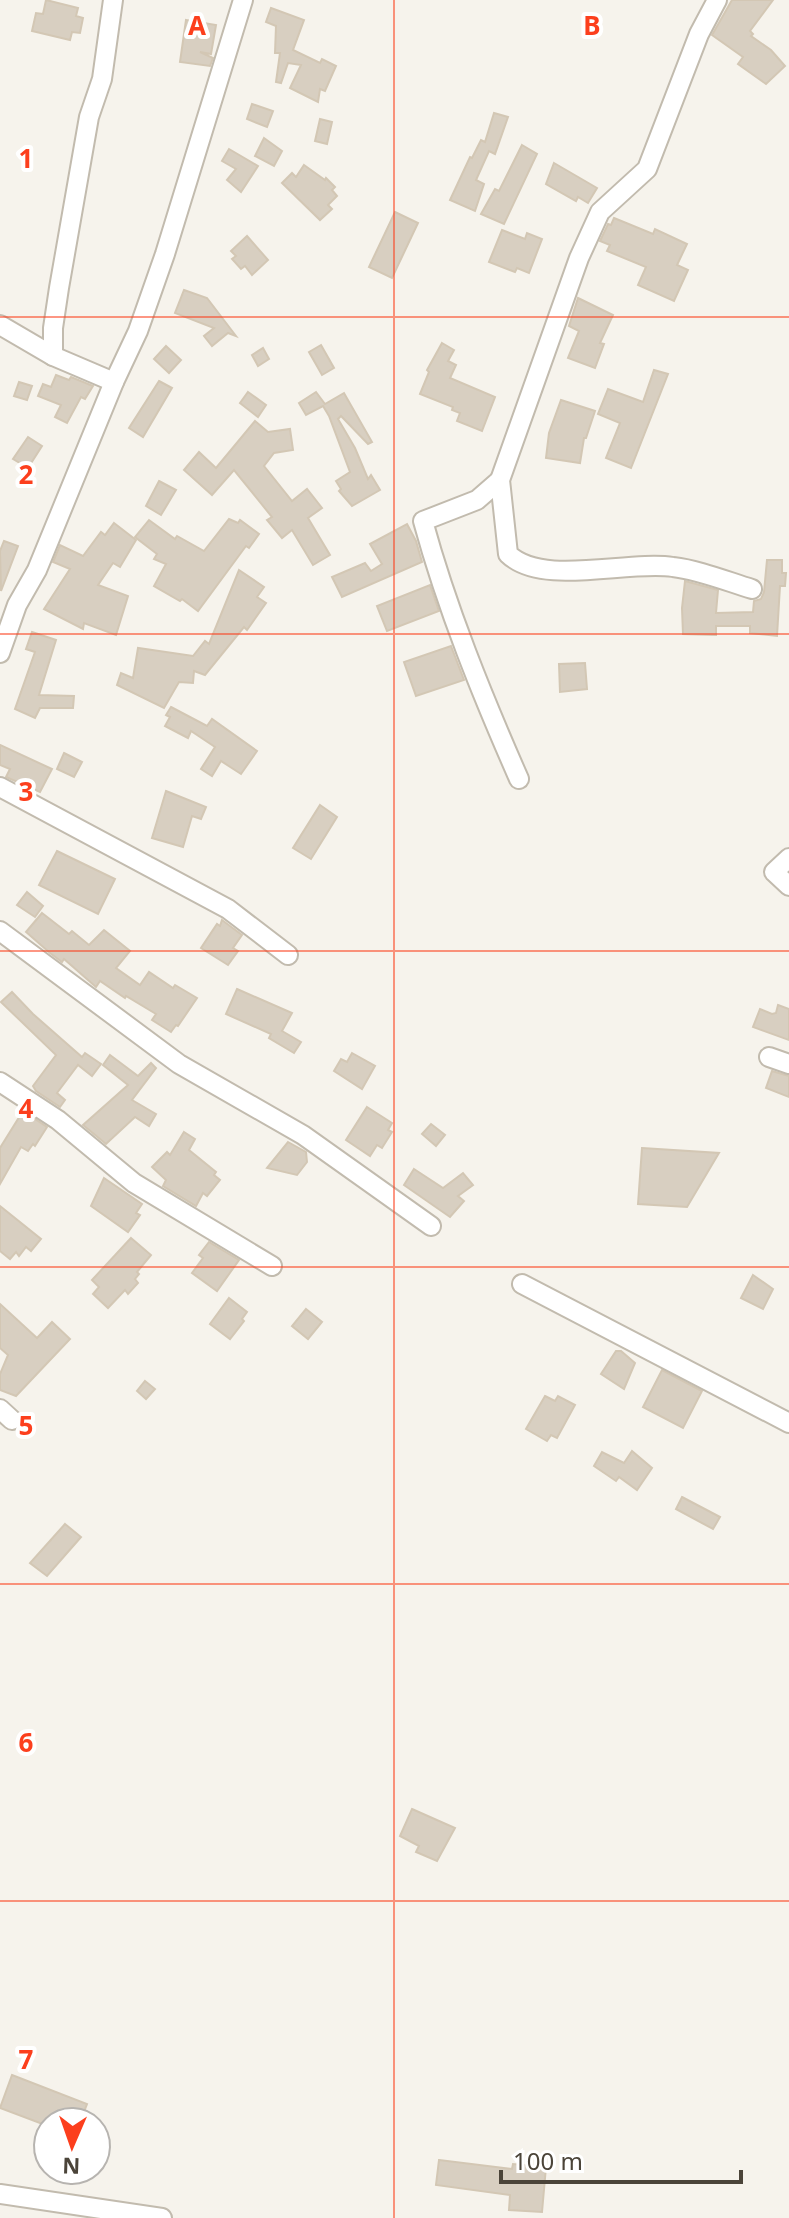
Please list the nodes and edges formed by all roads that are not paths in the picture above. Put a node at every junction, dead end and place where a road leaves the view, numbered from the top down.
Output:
1 (113, 0) edge
2 (243, 0) edge
3 (717, 0) edge
4 (0, 325) edge
5 (53, 356) junction
6 (114, 382) junction
7 (500, 480) junction
8 (752, 589) dead end
9 (8, 601) edge
10 (0, 653) edge
11 (519, 779) dead end
12 (0, 787) edge
13 (789, 858) edge
14 (789, 886) edge
15 (0, 931) edge
16 (288, 955) dead end
17 (769, 1057) dead end
18 (789, 1064) edge
19 (0, 1082) edge
20 (431, 1226) dead end
21 (272, 1266) dead end
22 (522, 1284) dead end
23 (789, 1423) edge
24 (0, 2194) edge
25 (162, 2218) edge

1 - 5 street
2 - 6 street
3 - 7 street
4 - 5 street
5 - 6 street
6 - 9 street
7 - 8 street
7 - 11 street
9 - 10 street
12 - 16 street
13 - 14 street
15 - 20 street
17 - 18 street
19 - 21 street
22 - 23 street
24 - 25 street

